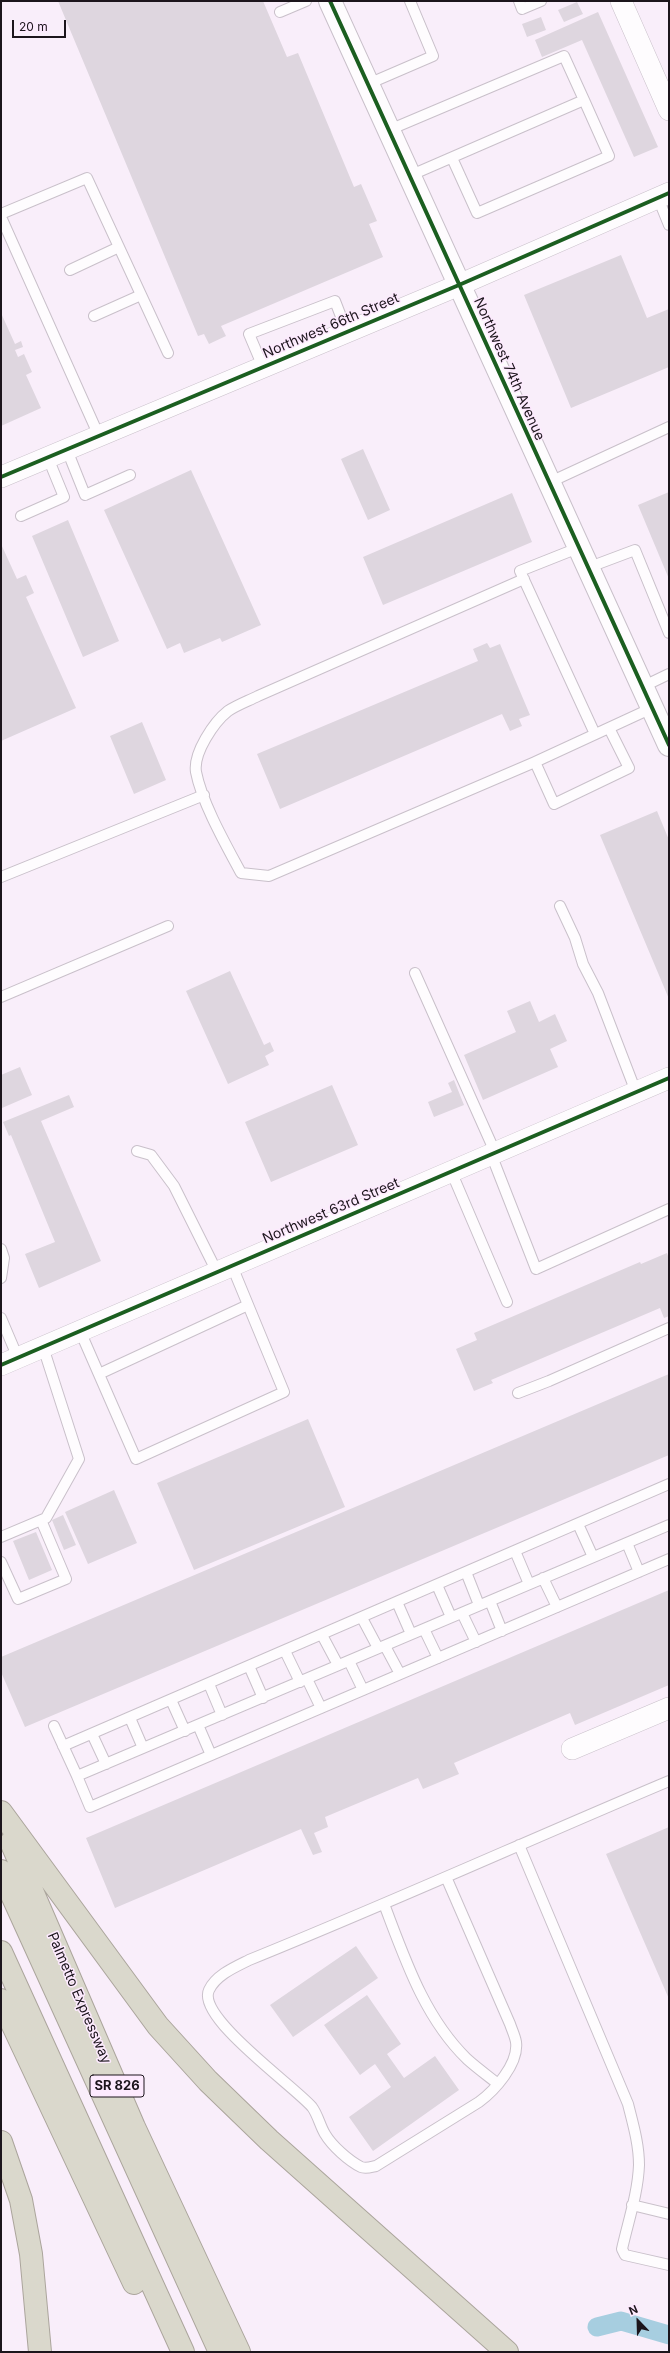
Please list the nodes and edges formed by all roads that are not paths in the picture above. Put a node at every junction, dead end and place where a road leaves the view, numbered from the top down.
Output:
1 (306, 1) edge
2 (330, 1) edge
3 (410, 1) edge
4 (519, 1) edge
5 (541, 1) edge
6 (621, 1) edge
7 (280, 12) dead end
8 (368, 84) junction
9 (584, 100) junction
10 (669, 110) edge
11 (389, 130) junction
12 (452, 158) junction
13 (409, 176) junction
14 (663, 196) edge
15 (1, 214) edge
16 (1, 217) edge
17 (669, 225) edge
18 (119, 247) junction
19 (70, 270) dead end
20 (458, 285) junction
21 (141, 295) junction
22 (94, 316) dead end
23 (347, 332) junction
24 (168, 353) dead end
25 (263, 367) junction
26 (669, 427) edge
27 (99, 436) junction
28 (67, 450) junction
29 (48, 458) junction
30 (130, 475) dead end
31 (1, 478) edge
32 (548, 483) junction
33 (21, 516) dead end
34 (578, 548) junction
35 (587, 568) junction
36 (524, 579) junction
37 (669, 633) edge
38 (669, 674) edge
39 (642, 687) junction
40 (652, 708) junction
41 (609, 728) junction
42 (595, 734) junction
43 (669, 745) edge
44 (535, 762) junction
45 (204, 795) junction
46 (1, 877) edge
47 (560, 906) dead end
48 (168, 926) dead end
49 (415, 973) dead end
50 (1, 997) edge
51 (669, 1078) edge
52 (636, 1092) junction
53 (137, 1151) dead end
54 (493, 1153) junction
55 (451, 1171) junction
56 (669, 1209) edge
57 (1, 1249) edge
58 (225, 1269) junction
59 (1, 1278) edge
60 (507, 1302) dead end
61 (248, 1305) junction
62 (1, 1318) edge
63 (669, 1328) edge
64 (80, 1331) junction
65 (43, 1347) junction
66 (9, 1362) edge
67 (99, 1374) junction
68 (518, 1393) dead end
69 (669, 1486) edge
70 (41, 1520) junction
71 (578, 1524) junction
72 (669, 1525) edge
73 (1, 1537) edge
74 (626, 1543) junction
75 (515, 1551) junction
76 (593, 1557) junction
77 (669, 1559) edge
78 (1, 1562) edge
79 (466, 1572) junction
80 (639, 1572) junction
81 (543, 1578) junction
82 (529, 1584) junction
83 (436, 1585) junction
84 (490, 1601) junction
85 (397, 1602) junction
86 (479, 1605) junction
87 (557, 1607) junction
88 (462, 1613) junction
89 (362, 1618) junction
90 (451, 1618) junction
91 (424, 1629) junction
92 (502, 1631) junction
93 (322, 1634) junction
94 (411, 1634) junction
95 (476, 1642) junction
96 (381, 1647) junction
97 (285, 1651) junction
98 (438, 1658) junction
99 (349, 1661) junction
100 (338, 1665) junction
101 (249, 1666) junction
102 (400, 1674) junction
103 (304, 1680) junction
104 (209, 1684) junction
105 (363, 1690) junction
106 (263, 1698) junction
107 (171, 1700) junction
108 (321, 1708) junction
109 (669, 1708) edge
110 (222, 1715) junction
111 (130, 1718) junction
112 (198, 1725) junction
113 (54, 1726) dead end
114 (184, 1731) junction
115 (92, 1734) junction
116 (63, 1746) junction
117 (143, 1748) junction
118 (572, 1749) dead end
119 (211, 1755) junction
120 (106, 1764) junction
121 (77, 1776) junction
122 (669, 1781) edge
123 (1, 1812) edge
124 (1, 1818) edge
125 (519, 1845) junction
126 (1, 1872) edge
127 (446, 1877) junction
128 (384, 1904) junction
129 (1, 1952) edge
130 (1, 2000) edge
131 (498, 2084) junction
132 (1, 2142) edge
133 (632, 2205) junction
134 (669, 2214) edge
135 (669, 2265) edge
136 (40, 2352) edge
137 (166, 2352) edge
138 (183, 2352) edge
139 (220, 2352) edge
140 (239, 2352) edge
141 (507, 2352) edge

1 - 7 lane
2 - 8 street, Northwest 74th Avenue
3 - 8 lane
4 - 5 lane
6 - 10 street
8 - 11 street, Northwest 74th Avenue
9 - 11 lane
9 - 12 lane
9 - 12 lane
11 - 13 street, Northwest 74th Avenue
12 - 13 lane
13 - 20 street, Northwest 74th Avenue
14 - 17 lane
14 - 20 street, Northwest 66th Street
15 - 18 lane
16 - 27 lane
18 - 19 lane
18 - 21 lane
20 - 23 street, Northwest 66th Street
20 - 32 street, Northwest 74th Avenue
21 - 22 lane
21 - 24 lane
23 - 25 street, Northwest 66th Street
23 - 25 lane
25 - 27 street, Northwest 66th Street
26 - 32 lane
27 - 28 street, Northwest 66th Street
28 - 29 street, Northwest 66th Street
28 - 30 lane
29 - 31 street, Northwest 66th Street
29 - 33 lane
32 - 34 street, Northwest 74th Avenue
34 - 35 street, Northwest 74th Avenue
34 - 36 lane
35 - 37 lane
35 - 39 street, Northwest 74th Avenue
36 - 42 lane
36 - 45 lane
38 - 39 lane
39 - 40 street, Northwest 74th Avenue
40 - 41 lane
40 - 43 street, Northwest 74th Avenue
41 - 42 lane
41 - 44 lane
42 - 44 lane
44 - 45 lane
45 - 46 lane
47 - 52 lane
48 - 50 lane
49 - 54 lane
51 - 52 street, Northwest 63rd Street
52 - 54 street, Northwest 63rd Street
53 - 58 lane
54 - 55 street, Northwest 63rd Street
54 - 56 lane
55 - 58 street, Northwest 63rd Street
55 - 60 lane
57 - 59 lane
58 - 61 lane
58 - 64 street, Northwest 63rd Street
61 - 67 lane
61 - 67 lane
62 - 66 lane
63 - 68 lane
64 - 65 street, Northwest 63rd Street
64 - 67 lane
65 - 66 street, Northwest 63rd Street
65 - 70 lane
69 - 71 lane
70 - 73 lane
70 - 78 lane
71 - 75 lane
71 - 76 lane
72 - 74 lane
74 - 76 lane
74 - 80 lane
75 - 79 lane
75 - 82 lane
76 - 81 lane
77 - 80 lane
79 - 83 lane
79 - 86 lane
80 - 87 lane
81 - 82 lane
81 - 87 lane
82 - 84 lane
83 - 85 lane
83 - 90 lane
84 - 86 lane
84 - 92 lane
85 - 89 lane
85 - 94 lane
86 - 88 lane
87 - 92 lane
88 - 90 lane
88 - 95 lane
89 - 93 lane
89 - 96 lane
90 - 91 lane
91 - 94 lane
91 - 98 lane
92 - 95 lane
93 - 97 lane
93 - 100 lane
94 - 96 lane
95 - 98 lane
96 - 99 lane
96 - 102 lane
97 - 101 lane
97 - 103 lane
98 - 102 lane
99 - 100 lane
99 - 105 lane
100 - 103 lane
101 - 104 lane
101 - 106 lane
102 - 105 lane
103 - 106 lane
103 - 108 lane
104 - 107 lane
104 - 110 lane
105 - 108 lane
106 - 110 lane
107 - 111 lane
107 - 114 lane
108 - 119 lane
109 - 118 street
110 - 112 lane
111 - 115 lane
111 - 117 lane
112 - 114 lane
112 - 119 lane
113 - 116 lane
114 - 117 lane
115 - 116 lane
115 - 120 lane
116 - 121 lane
117 - 120 lane
119 - 121 lane
120 - 121 lane
122 - 125 lane
123 - 141 highway
124 - 140 highway, Palmetto Expressway / SR 826
125 - 127 lane
125 - 133 lane
126 - 139 highway
127 - 128 lane
127 - 131 lane
128 - 131 lane
128 - 131 lane
129 - 138 highway
130 - 137 highway
132 - 136 highway
133 - 134 lane
133 - 135 lane

